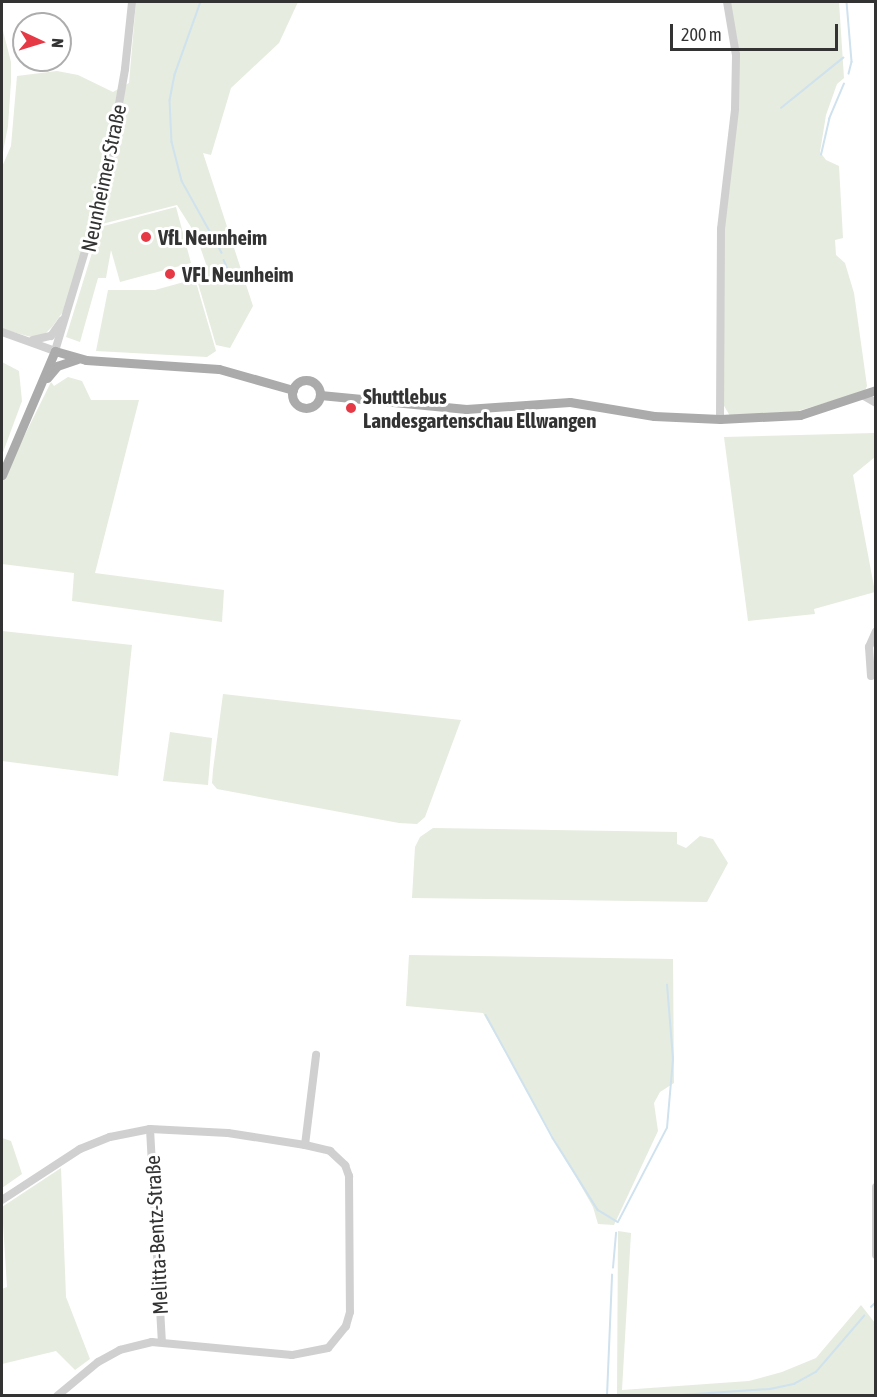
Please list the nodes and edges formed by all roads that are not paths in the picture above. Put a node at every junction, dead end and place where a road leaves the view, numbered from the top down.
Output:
1 (132, 2) edge
2 (727, 2) edge
3 (68, 311) junction
4 (2, 332) edge
5 (22, 338) junction
6 (55, 351) junction
7 (78, 359) junction
8 (42, 384) junction
9 (293, 390) junction
10 (876, 390) edge
11 (320, 395) junction
12 (864, 396) junction
13 (876, 403) edge
14 (720, 418) junction
15 (2, 475) edge
16 (876, 631) edge
17 (872, 676) dead end
18 (316, 1055) dead end
19 (150, 1129) junction
20 (305, 1145) junction
21 (876, 1187) edge
22 (2, 1200) edge
23 (876, 1255) edge
24 (162, 1341) junction
25 (57, 1395) edge

1 - 3 street, Neunheimer Straße
2 - 14 street
3 - 5 street
3 - 6 street, Neunheimer Straße
4 - 5 street
5 - 6 street
6 - 7 main road
6 - 8 main road
7 - 8 main road
7 - 9 main road
8 - 15 main road
9 - 11 main road
9 - 11 main road
10 - 12 main road
11 - 14 main road
12 - 13 street
12 - 14 main road
16 - 17 street
18 - 20 street
19 - 20 street
19 - 22 street
19 - 24 street, Melitta-Bentz-Straße
20 - 24 street
21 - 23 street
24 - 25 street

